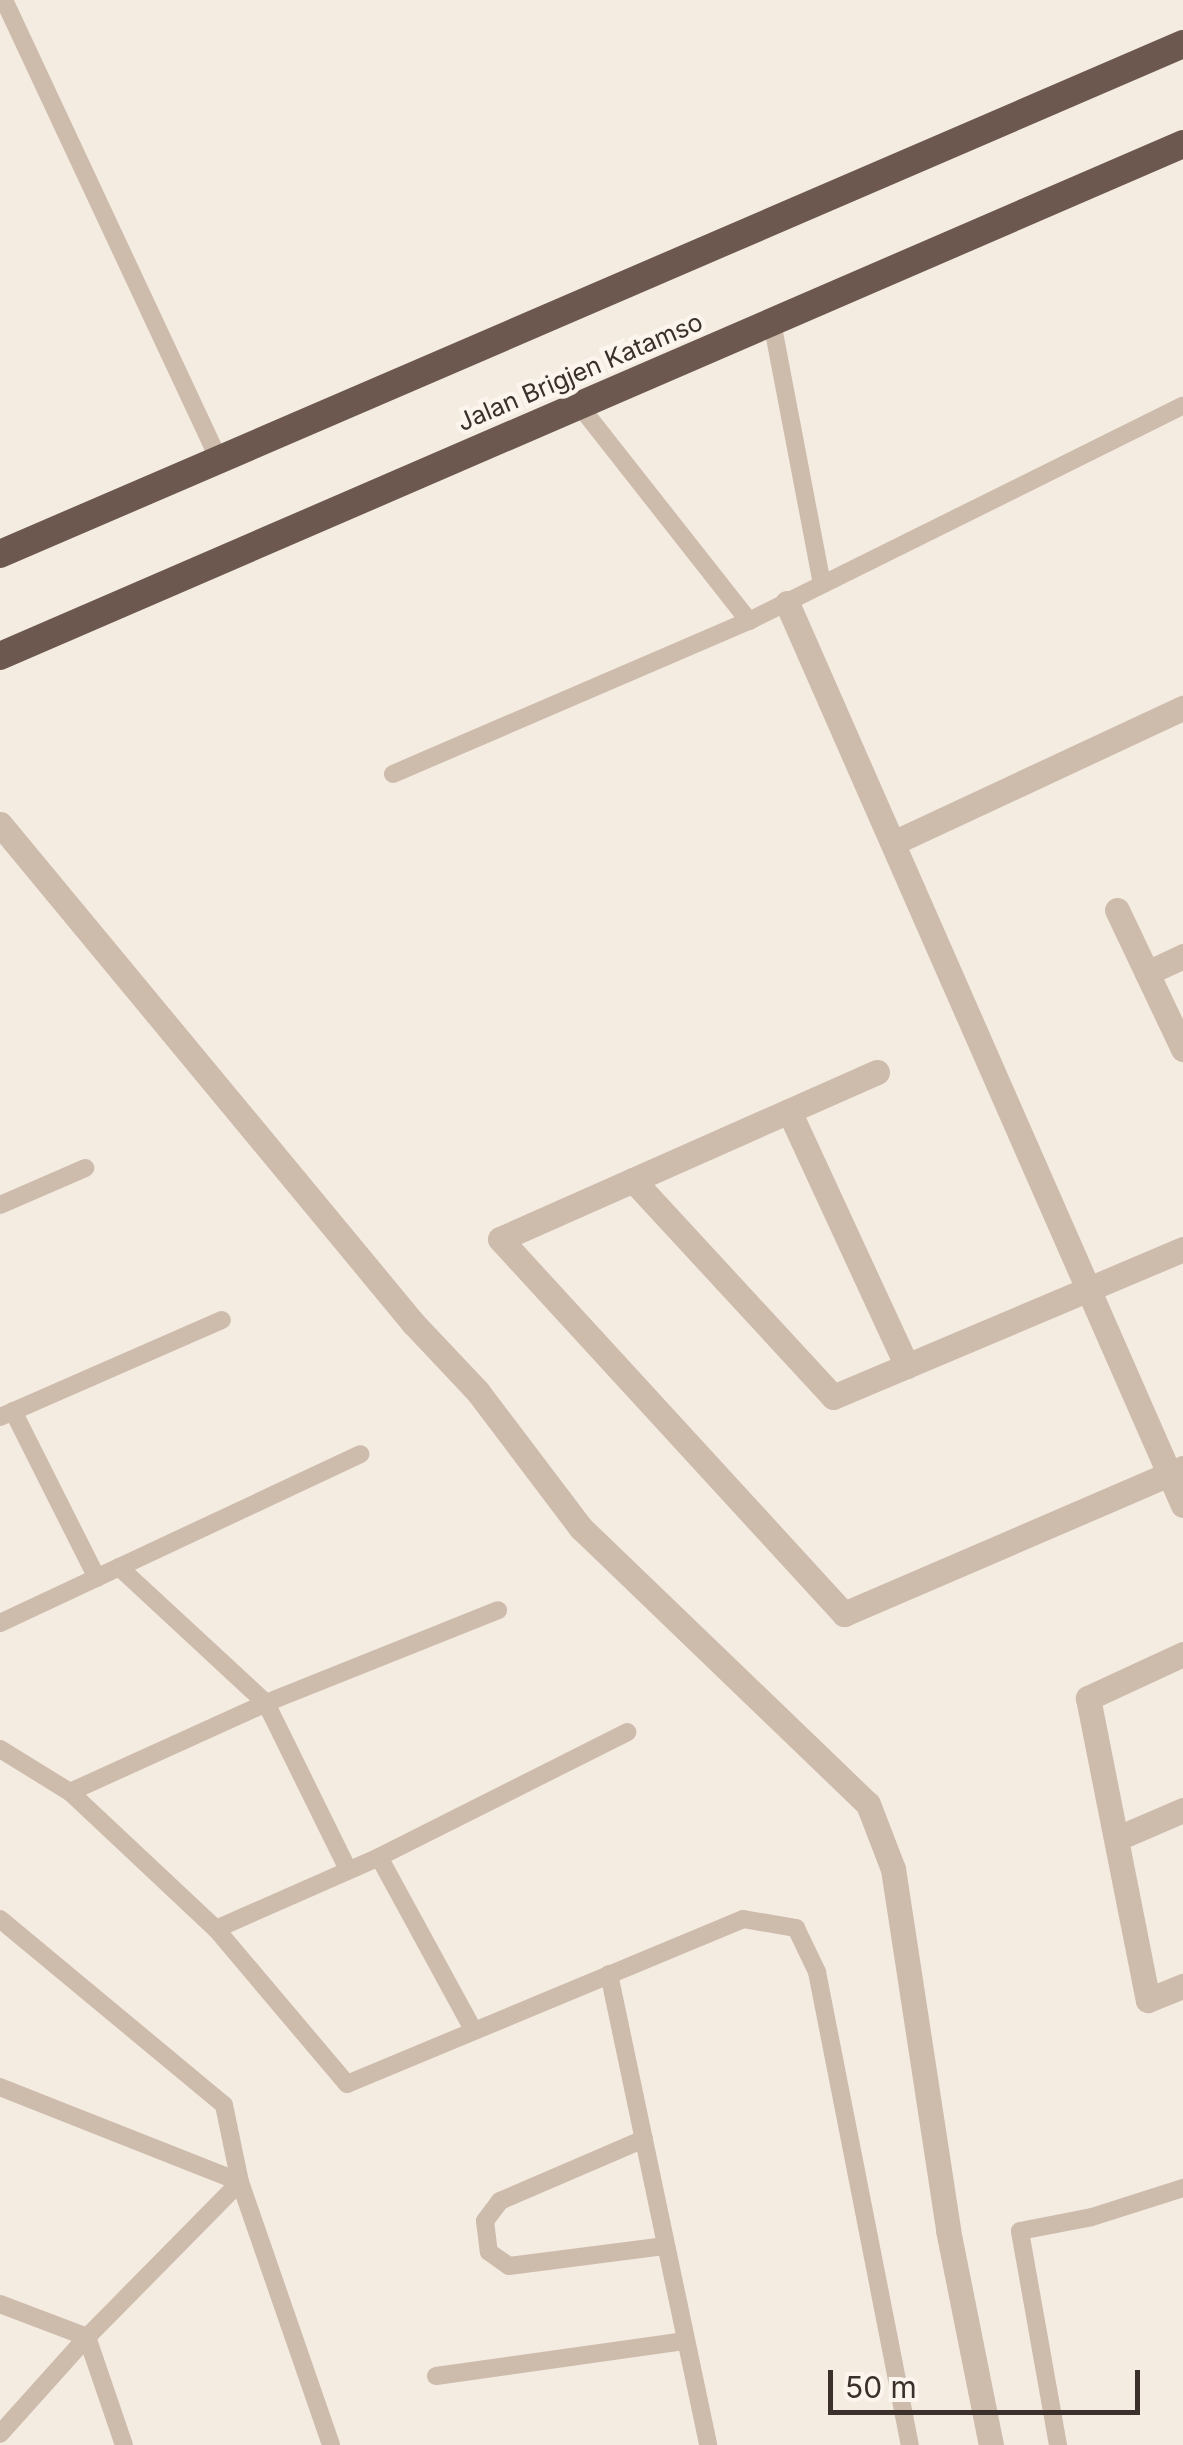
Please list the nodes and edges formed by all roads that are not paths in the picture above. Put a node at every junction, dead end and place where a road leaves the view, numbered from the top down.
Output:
1 (4, 0) edge
2 (1183, 44) edge
3 (1183, 144) edge
4 (772, 322) junction
5 (579, 405) junction
6 (1183, 406) edge
7 (220, 462) junction
8 (0, 554) edge
9 (822, 584) junction
10 (787, 603) junction
11 (749, 621) junction
12 (0, 656) edge
13 (1183, 708) edge
14 (393, 774) dead end
15 (0, 824) edge
16 (893, 843) junction
17 (1117, 910) dead end
18 (1183, 956) edge
19 (1147, 972) junction
20 (1183, 1049) edge
21 (878, 1072) dead end
22 (789, 1111) junction
23 (85, 1168) dead end
24 (633, 1180) junction
25 (0, 1205) edge
26 (1183, 1249) edge
27 (1091, 1289) junction
28 (222, 1320) dead end
29 (907, 1366) junction
30 (7, 1414) edge
31 (360, 1454) dead end
32 (1176, 1471) edge
33 (1183, 1505) edge
34 (119, 1567) junction
35 (97, 1578) junction
36 (498, 1610) dead end
37 (0, 1623) edge
38 (1183, 1654) edge
39 (266, 1703) junction
40 (627, 1732) dead end
41 (0, 1749) edge
42 (70, 1792) junction
43 (1183, 1810) edge
44 (1118, 1838) junction
45 (379, 1857) junction
46 (348, 1870) junction
47 (0, 1920) edge
48 (216, 1930) junction
49 (609, 1974) junction
50 (1183, 1986) edge
51 (474, 2030) junction
52 (0, 2087) edge
53 (644, 2139) junction
54 (240, 2182) junction
55 (1183, 2188) edge
56 (666, 2246) junction
57 (0, 2304) edge
58 (87, 2337) junction
59 (686, 2341) junction
60 (436, 2376) dead end
61 (0, 2434) edge
62 (124, 2445) edge
63 (331, 2445) edge
64 (708, 2445) edge
65 (910, 2445) edge
66 (991, 2445) edge
67 (1058, 2445) edge

1 - 7 lane
2 - 7 highway
3 - 4 highway, Jalan Brigjen Katamso
4 - 5 highway, Jalan Brigjen Katamso
4 - 9 lane
5 - 11 lane
5 - 12 highway, Jalan Brigjen Katamso
6 - 9 lane
7 - 8 highway
9 - 10 lane
10 - 11 lane
10 - 16 street
11 - 14 lane
13 - 16 street
15 - 66 street
16 - 27 street
17 - 19 street
18 - 19 street
19 - 20 street
21 - 22 street
22 - 24 street
22 - 29 street
23 - 25 lane
24 - 29 street
24 - 32 street
26 - 27 street
27 - 29 street
27 - 32 street
28 - 30 lane
30 - 35 lane
31 - 34 lane
32 - 33 street
34 - 35 lane
34 - 39 lane
35 - 37 lane
36 - 39 lane
38 - 44 street
39 - 42 lane
39 - 46 lane
40 - 45 lane
41 - 42 lane
42 - 48 lane
43 - 44 street
44 - 50 street
45 - 46 lane
45 - 51 lane
46 - 48 lane
47 - 54 lane
48 - 51 lane
49 - 51 lane
49 - 53 lane
49 - 65 lane
52 - 54 lane
53 - 56 lane
53 - 56 lane
54 - 58 lane
54 - 63 lane
55 - 67 lane
56 - 59 lane
57 - 58 lane
58 - 61 lane
58 - 62 lane
59 - 60 lane
59 - 64 lane

